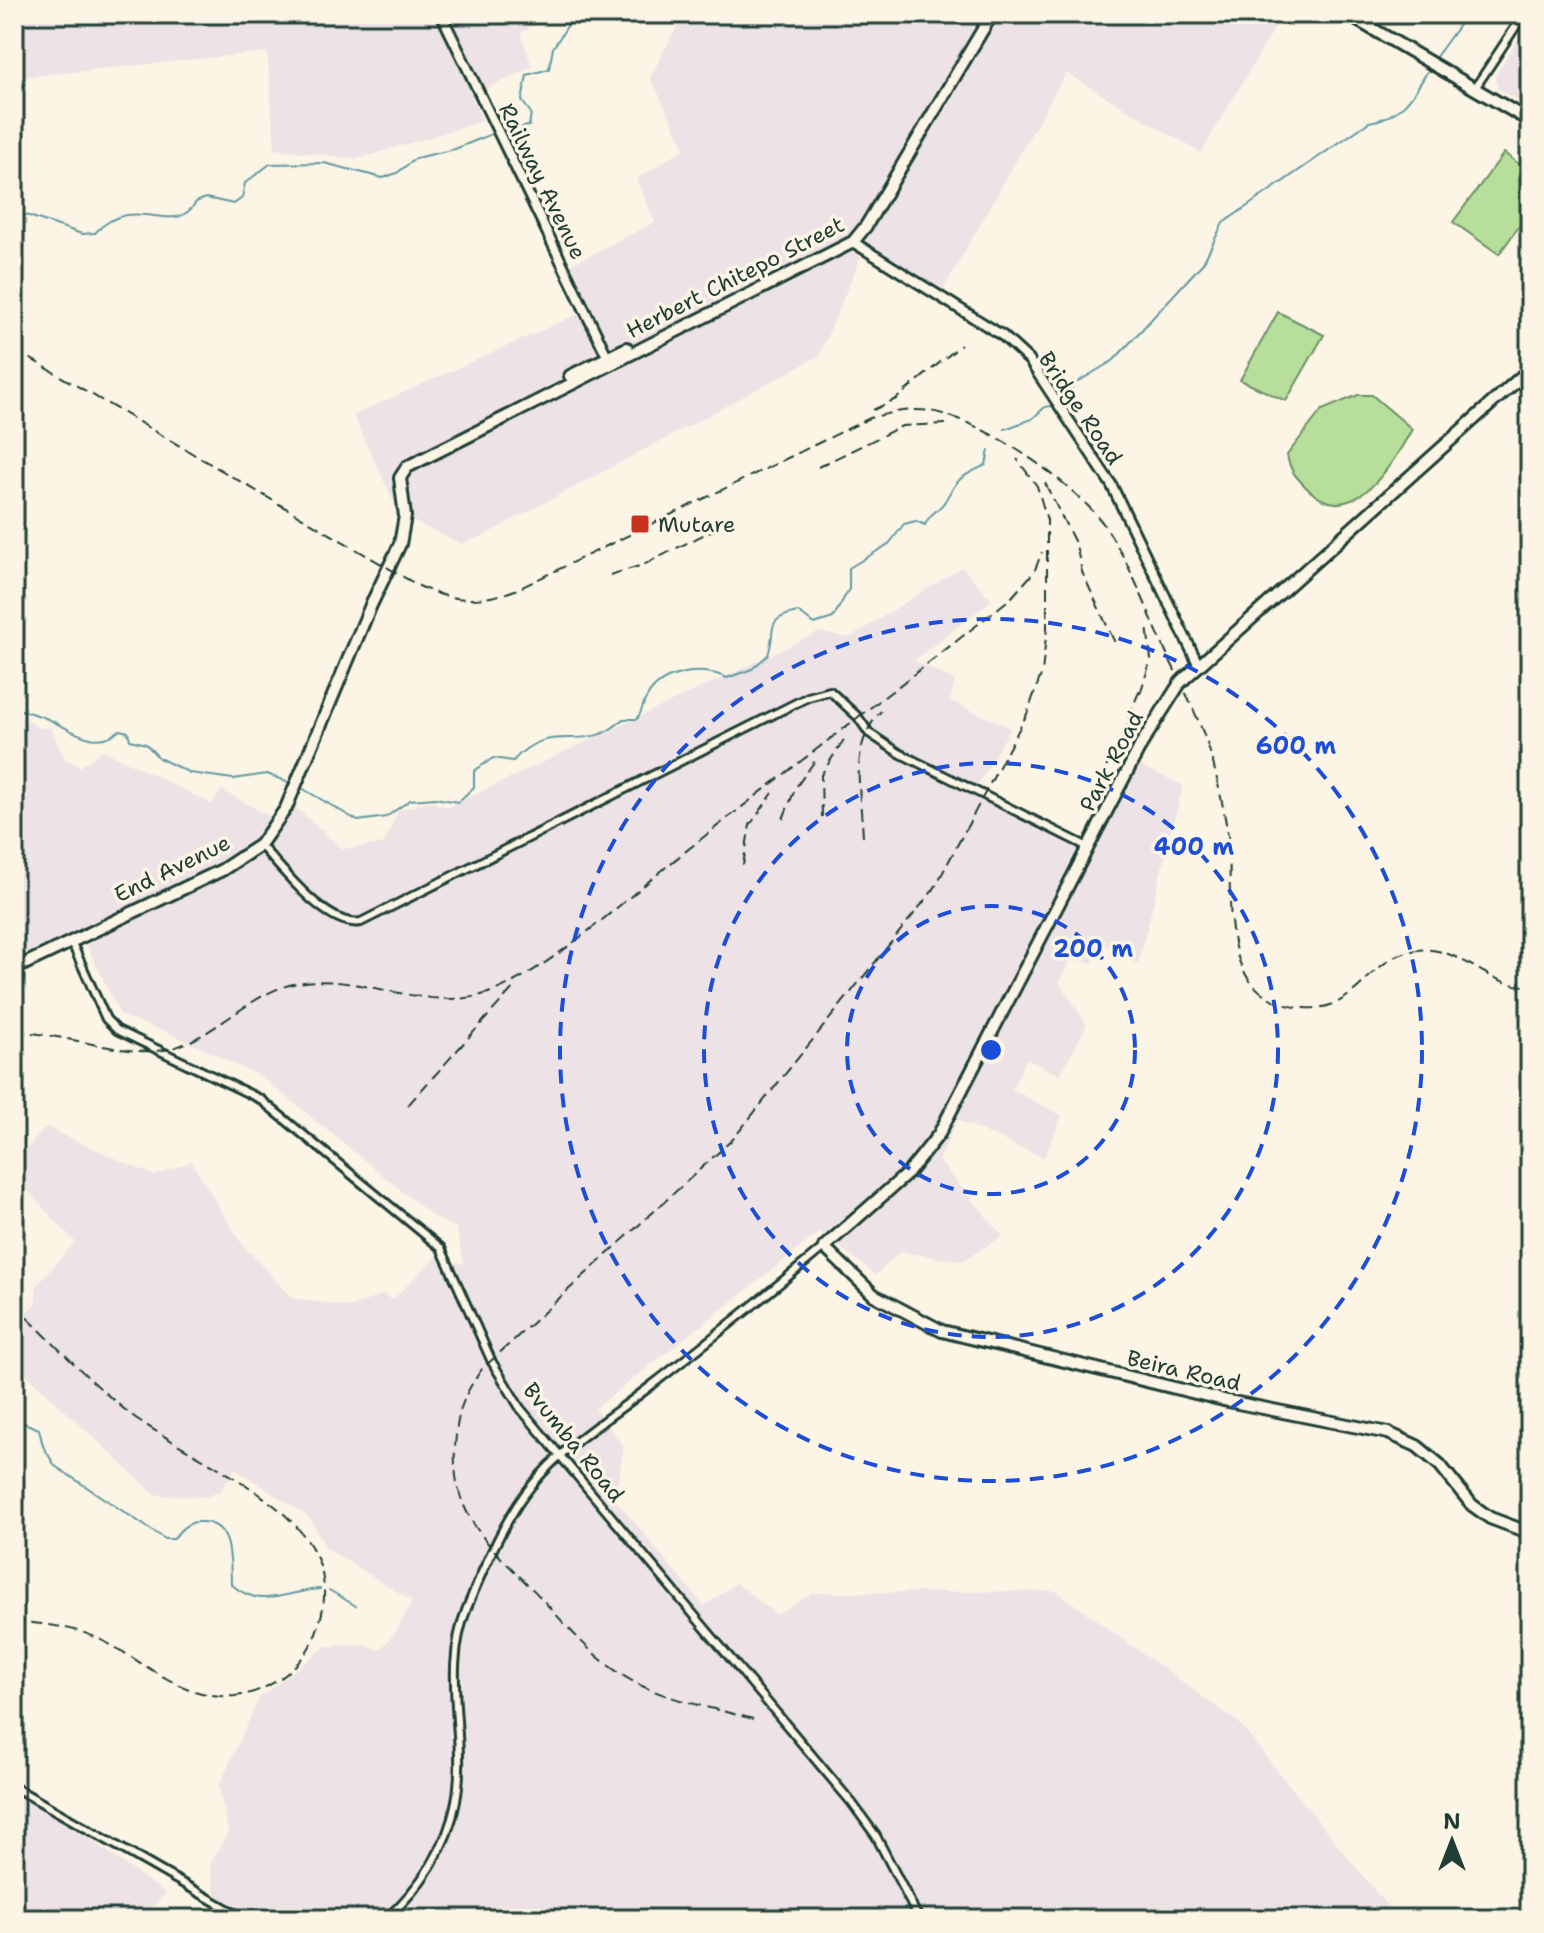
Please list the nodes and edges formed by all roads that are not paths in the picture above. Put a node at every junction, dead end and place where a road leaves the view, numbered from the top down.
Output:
1 (441, 14) edge
2 (984, 14) edge
3 (992, 14) edge
4 (1347, 14) edge
5 (1524, 14) edge
6 (1475, 88) junction
7 (1530, 121) edge
8 (853, 242) junction
9 (610, 361) junction
10 (1530, 369) edge
11 (398, 472) joint
12 (1199, 666) junction
13 (260, 845) junction
14 (1088, 847) junction
15 (71, 941) junction
16 (14, 969) edge
17 (824, 1247) junction
18 (560, 1455) junction
19 (1530, 1533) edge
20 (14, 1787) edge
21 (245, 1919) edge
22 (386, 1919) edge
23 (919, 1919) edge

1 - 9 main road, Railway Avenue
2 - 9 highway, Herbert Chitepo Street
3 - 8 highway, Herbert Chitepo Street
4 - 6 highway
5 - 6 street
6 - 7 highway
8 - 9 highway, Herbert Chitepo Street
8 - 12 main road, Bridge Road
9 - 11 highway, Herbert Chitepo Street
10 - 12 highway, Park Road
11 - 13 highway, End Avenue
12 - 14 highway, Park Road
13 - 14 street
13 - 15 highway, End Avenue
14 - 17 highway, Park Road
15 - 16 highway, End Avenue
15 - 18 street, Bvumba Road
17 - 18 street
17 - 19 highway, Beira Road
18 - 22 street
18 - 23 street, Bvumba Road
20 - 21 street

